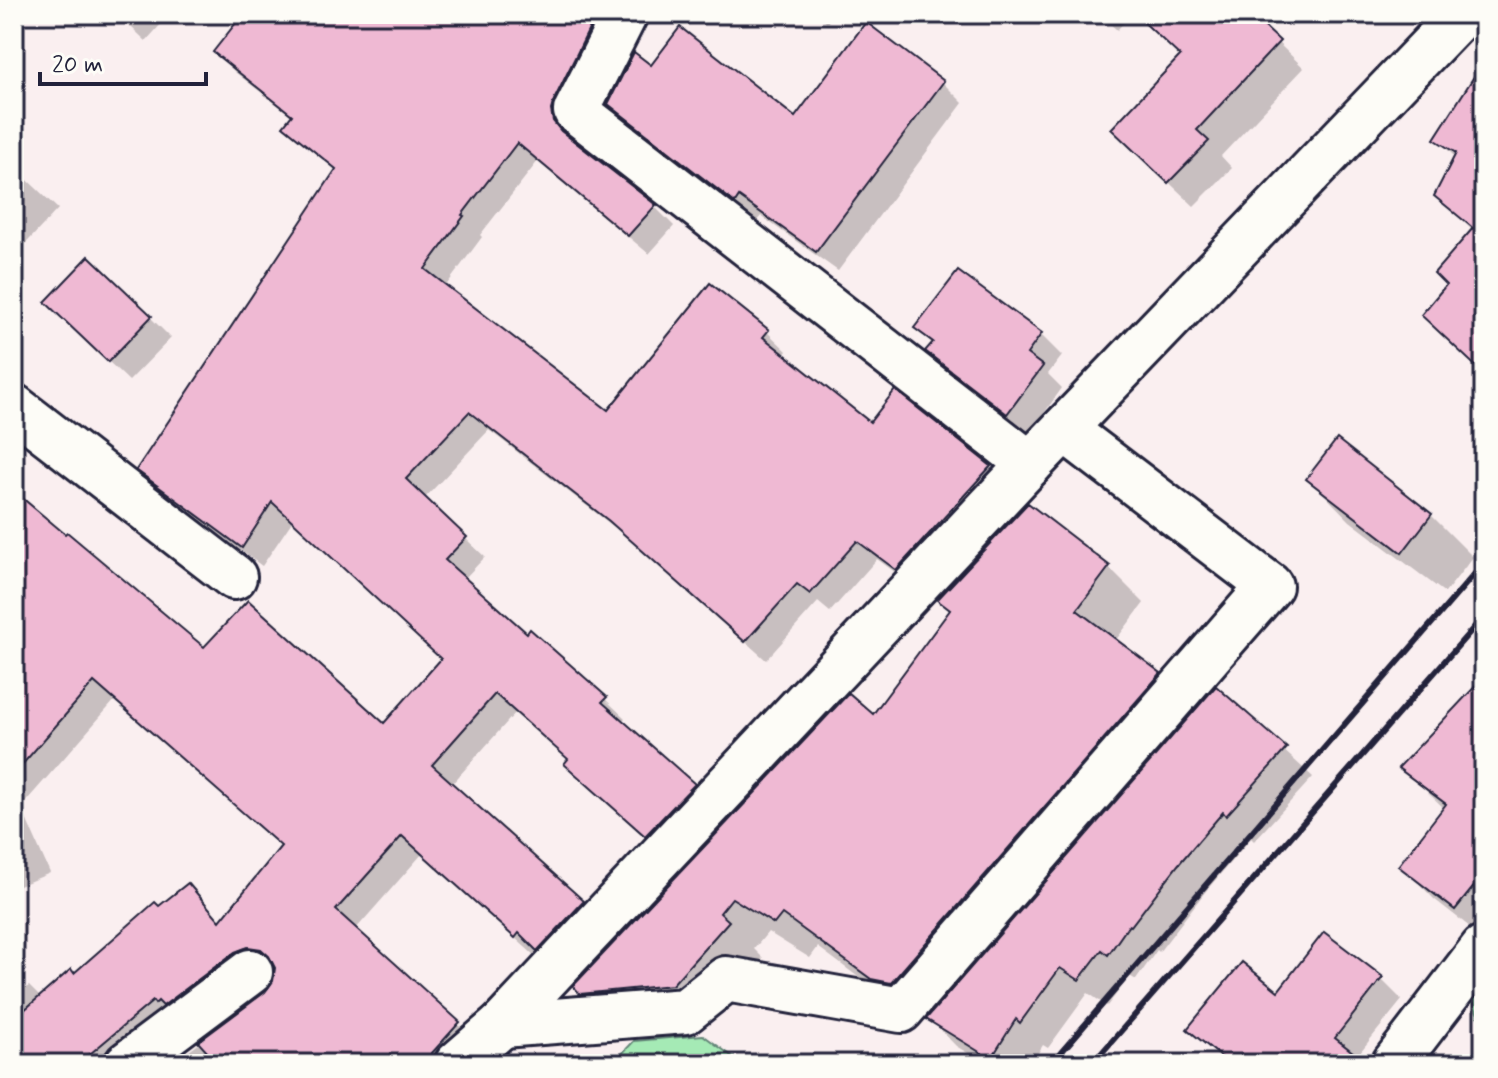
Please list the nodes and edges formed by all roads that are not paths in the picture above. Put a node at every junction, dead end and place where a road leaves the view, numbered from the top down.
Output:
1 (625, 14) edge
2 (1462, 14) edge
3 (14, 407) edge
4 (1064, 429) junction
5 (1030, 464) junction
6 (234, 577) dead end
7 (1483, 948) edge
8 (250, 972) dead end
9 (502, 1025) junction
10 (127, 1064) edge
11 (457, 1064) edge
12 (1394, 1064) edge

1 - 5 street
2 - 4 street
3 - 6 street
4 - 5 street
4 - 9 street
5 - 9 street
7 - 12 street
8 - 10 street
9 - 11 street

